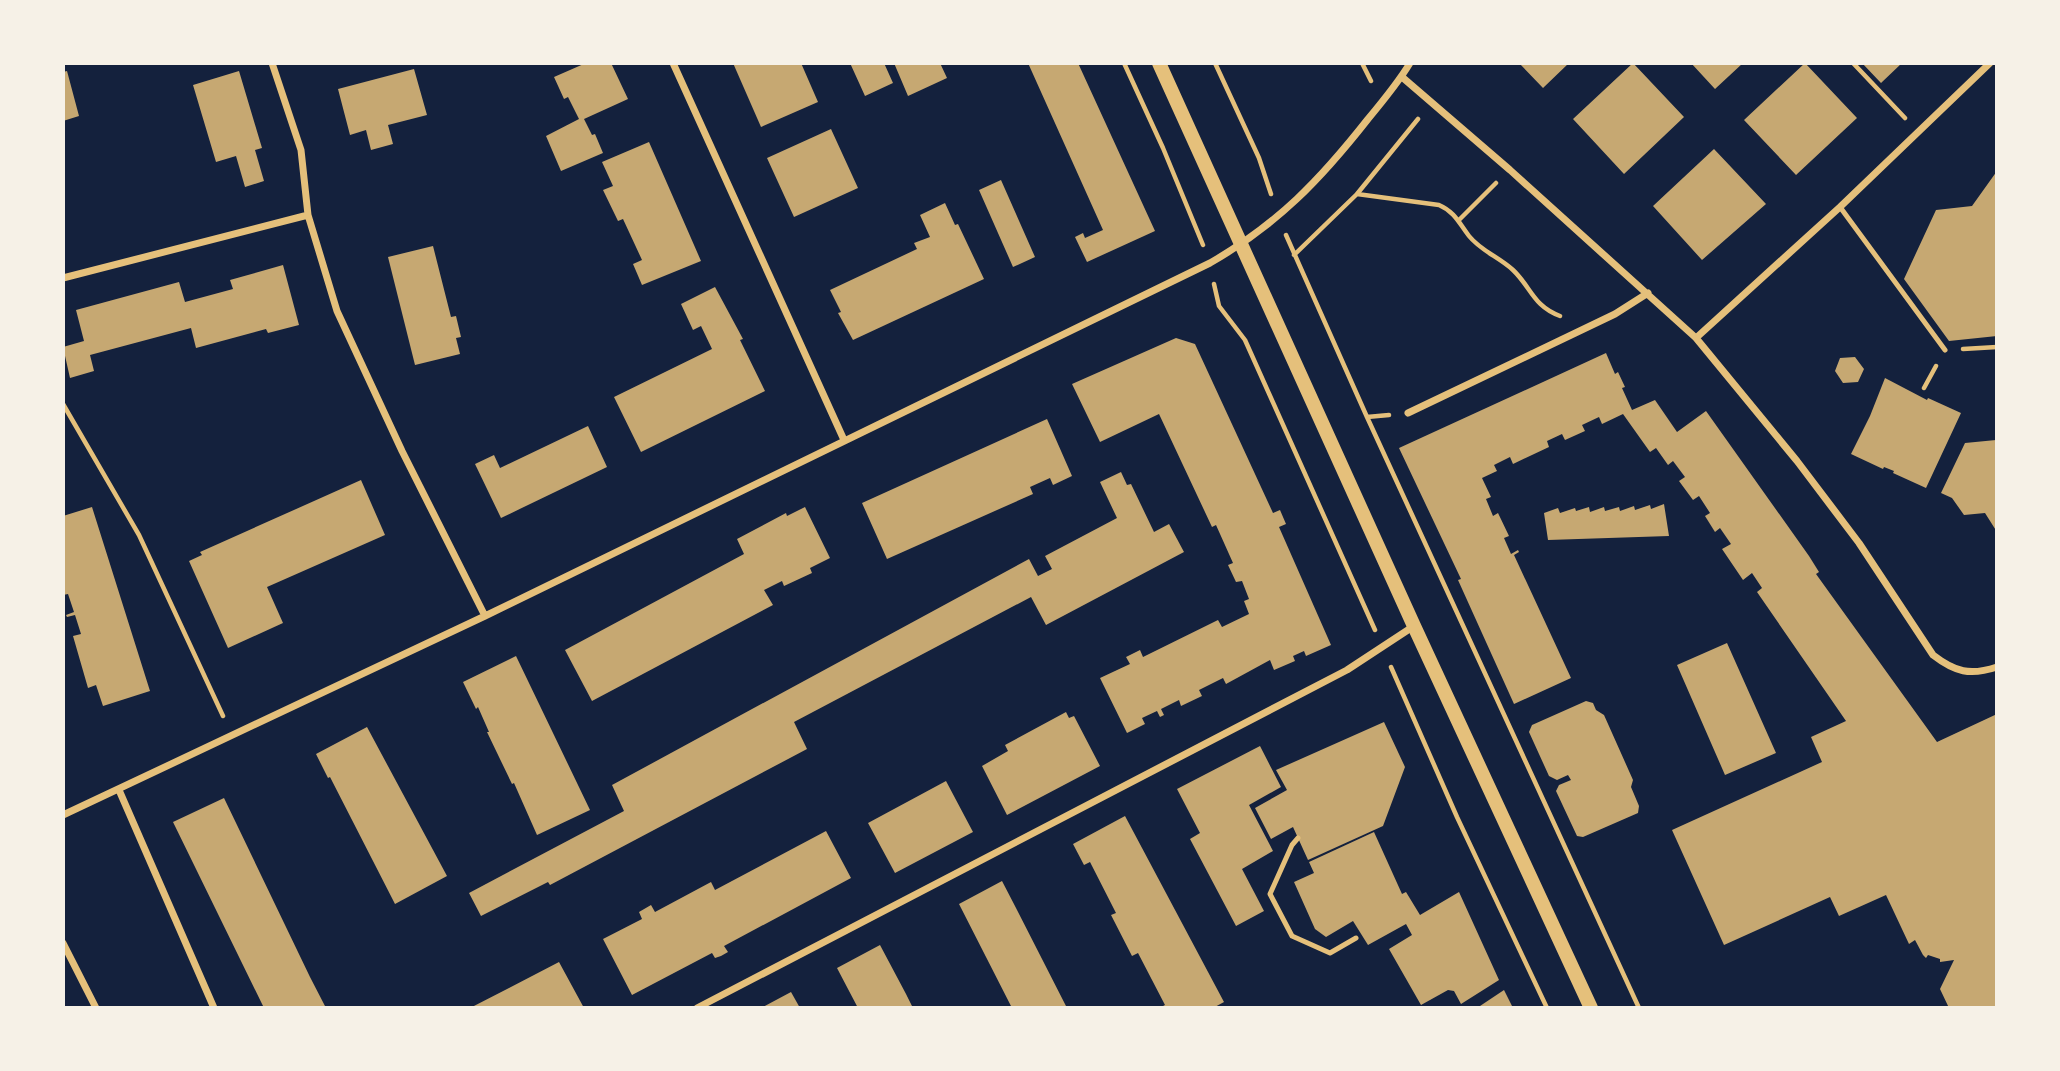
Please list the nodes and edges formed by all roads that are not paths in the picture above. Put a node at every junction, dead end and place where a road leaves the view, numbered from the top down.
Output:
1 (272, 63) edge
2 (673, 63) edge
3 (1159, 63) edge
4 (1410, 63) edge
5 (1990, 63) edge
6 (1402, 77) junction
7 (1840, 207) junction
8 (308, 215) junction
9 (1241, 244) junction
10 (63, 278) edge
11 (1648, 293) junction
12 (1696, 338) junction
13 (1945, 350) dead end
14 (1408, 413) dead end
15 (844, 440) junction
16 (485, 617) junction
17 (1414, 626) junction
18 (1997, 667) edge
19 (119, 790) junction
20 (63, 815) edge
21 (1298, 838) dead end
22 (1356, 938) dead end
23 (63, 943) edge
24 (96, 1008) edge
25 (214, 1008) edge
26 (696, 1008) edge
27 (1591, 1008) edge

1 - 8 street
2 - 15 street
3 - 9 main road
4 - 6 street
5 - 7 street
6 - 9 street
6 - 11 street
7 - 12 street
7 - 13 lane
8 - 10 street
8 - 16 street
9 - 15 street
9 - 17 main road
11 - 12 street
11 - 14 street
12 - 18 street
15 - 16 street
16 - 19 street
17 - 26 street
17 - 27 main road
19 - 20 street
19 - 25 street
21 - 22 lane
23 - 24 street

